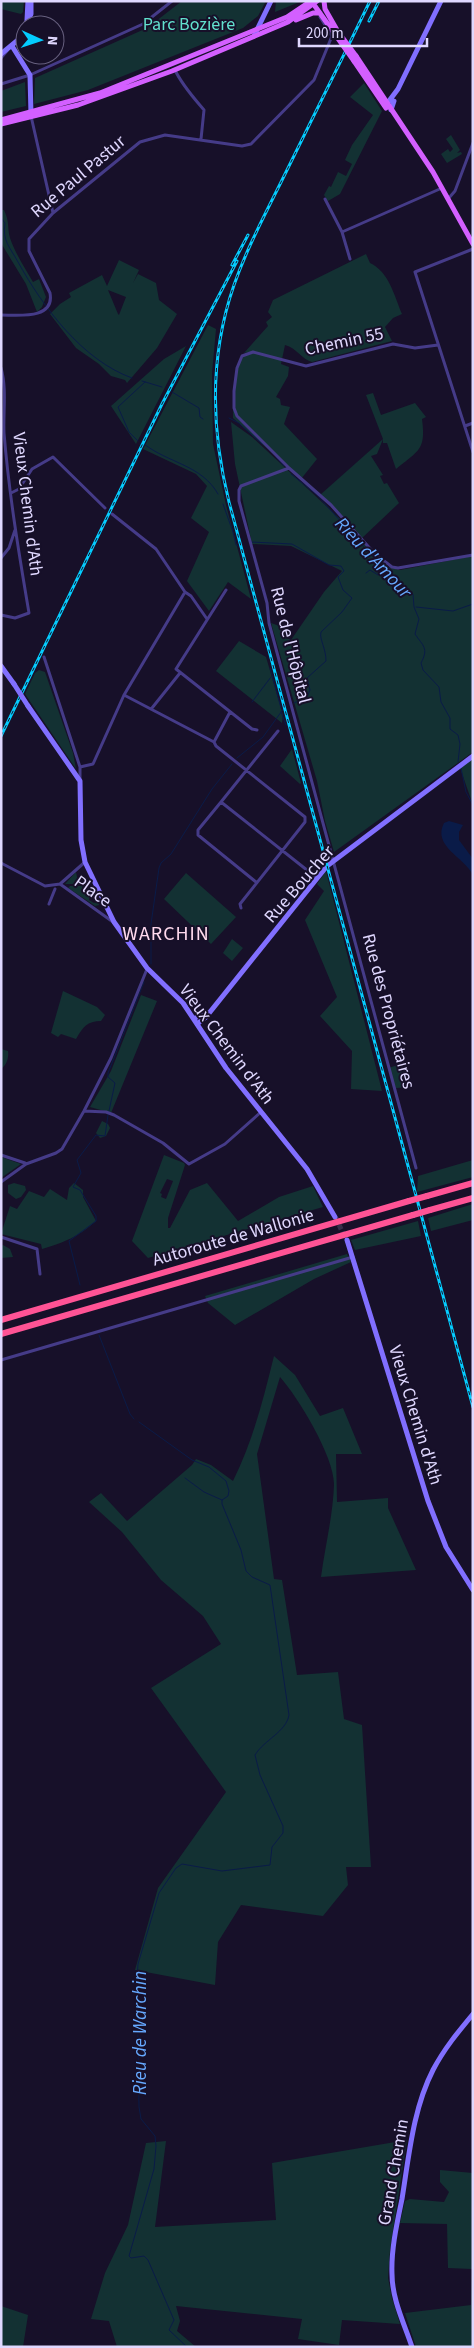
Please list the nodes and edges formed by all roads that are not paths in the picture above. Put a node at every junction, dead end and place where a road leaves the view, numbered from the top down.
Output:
1 (30, 1) edge
2 (172, 1) edge
3 (271, 1) edge
4 (324, 1) edge
5 (441, 1) edge
6 (314, 2) edge
7 (320, 13) junction
8 (28, 15) edge
9 (288, 22) junction
10 (257, 29) junction
11 (338, 33) junction
12 (254, 36) junction
13 (15, 43) edge
14 (12, 46) junction
15 (1, 54) edge
16 (1, 58) edge
17 (175, 69) junction
18 (30, 74) junction
19 (371, 83) junction
20 (1, 84) edge
21 (398, 89) junction
22 (386, 105) junction
23 (31, 114) junction
24 (1, 120) edge
25 (1, 124) edge
26 (201, 140) junction
27 (473, 143) edge
28 (442, 188) junction
29 (448, 199) junction
30 (325, 200) dead end
31 (53, 213) junction
32 (342, 232) junction
33 (473, 244) edge
34 (473, 249) edge
35 (350, 259) dead end
36 (1, 315) edge
37 (438, 345) junction
38 (1, 368) edge
39 (473, 422) edge
40 (464, 426) junction
41 (473, 452) edge
42 (289, 468) junction
43 (11, 493) junction
44 (104, 508) dead end
45 (112, 514) dead end
46 (15, 529) junction
47 (473, 554) edge
48 (1, 558) edge
49 (226, 590) dead end
50 (185, 592) junction
51 (1, 615) edge
52 (207, 619) junction
53 (44, 657) dead end
54 (1, 666) edge
55 (3, 672) edge
56 (180, 673) junction
57 (124, 695) junction
58 (152, 708) junction
59 (230, 712) junction
60 (258, 730) dead end
61 (278, 731) dead end
62 (214, 742) junction
63 (473, 756) edge
64 (80, 767) junction
65 (246, 770) junction
66 (80, 782) junction
67 (222, 802) junction
68 (282, 851) junction
69 (334, 861) junction
70 (85, 862) junction
71 (1, 864) edge
72 (317, 878) junction
73 (256, 882) junction
74 (60, 884) junction
75 (55, 889) dead end
76 (48, 904) dead end
77 (241, 908) dead end
78 (114, 922) junction
79 (148, 968) junction
80 (195, 1022) junction
81 (84, 1111) junction
82 (261, 1112) junction
83 (1, 1155) edge
84 (26, 1164) junction
85 (416, 1168) dead end
86 (1, 1182) edge
87 (473, 1183) edge
88 (473, 1198) edge
89 (335, 1217) tunnel mouth
90 (1, 1237) edge
91 (347, 1240) tunnel mouth
92 (353, 1257) junction
93 (40, 1274) dead end
94 (1, 1320) edge
95 (1, 1334) edge
96 (1, 1360) edge
97 (473, 1590) edge
98 (473, 2014) edge
99 (412, 2347) edge

1 - 8 street
2 - 18 street
3 - 10 street
4 - 11 main road
5 - 21 street
6 - 7 main road
6 - 9 main road
6 - 10 main road
6 - 11 main road
7 - 9 main road
7 - 11 main road
7 - 26 street, Rue Paul Pastur
9 - 12 main road
10 - 12 street
10 - 23 main road
11 - 19 main road, bridge
12 - 17 main road
13 - 14 street
14 - 15 street
14 - 16 street
14 - 18 street
17 - 23 main road
17 - 26 street
18 - 20 street
18 - 23 street
19 - 21 street
19 - 22 main road
21 - 22 street
21 - 22 street
22 - 28 main road
23 - 24 main road
23 - 25 main road
23 - 31 street
26 - 31 street, Rue Paul Pastur
27 - 29 street
28 - 29 main road
28 - 32 street
29 - 33 main road
30 - 32 street
31 - 36 street, Rue Paul Pastur
32 - 35 street
34 - 37 street
37 - 40 street
37 - 42 street, Chemin 55
38 - 43 street, Vieux Chemin d'Ath
39 - 40 street
40 - 41 street
42 - 47 street
42 - 69 street, Rue de l'Hôpital
43 - 44 street
43 - 46 street, Vieux Chemin d'Ath
45 - 50 street
46 - 48 street
46 - 51 street, Vieux Chemin d'Ath
49 - 52 street
50 - 52 street
50 - 57 street
52 - 56 street
53 - 64 street, Vieux Chemin d'Ath
54 - 55 street
55 - 66 street, bridge
56 - 58 street
56 - 59 street
57 - 58 street
57 - 64 street
58 - 62 street
59 - 60 street
59 - 62 street
61 - 65 street
62 - 65 street
63 - 69 street, Rue Boucher
64 - 66 street, Vieux Chemin d'Ath
65 - 67 street
65 - 68 street
66 - 70 street, Vieux Chemin d'Ath
67 - 68 street
67 - 73 street
68 - 72 street
68 - 73 street
69 - 72 street, Rue Boucher
69 - 85 street, Rue des Propriétaires
70 - 74 street, Place
70 - 78 street, Vieux Chemin d'Ath
71 - 74 street
72 - 80 street, Rue Boucher
73 - 77 street
74 - 78 street, Place
75 - 76 street
78 - 79 street, Vieux Chemin d'Ath
79 - 80 street, Vieux Chemin d'Ath
79 - 81 street
80 - 82 street, Vieux Chemin d'Ath
81 - 82 street
81 - 84 street
82 - 89 street, Vieux Chemin d'Ath
83 - 84 street
84 - 86 street
87 - 94 highway, Autoroute de Wallonie, bridge
88 - 95 highway, Autoroute de Wallonie, bridge
90 - 93 street
91 - 92 street, Vieux Chemin d'Ath
92 - 96 street
92 - 97 street, Vieux Chemin d'Ath
98 - 99 street, Grand Chemin

